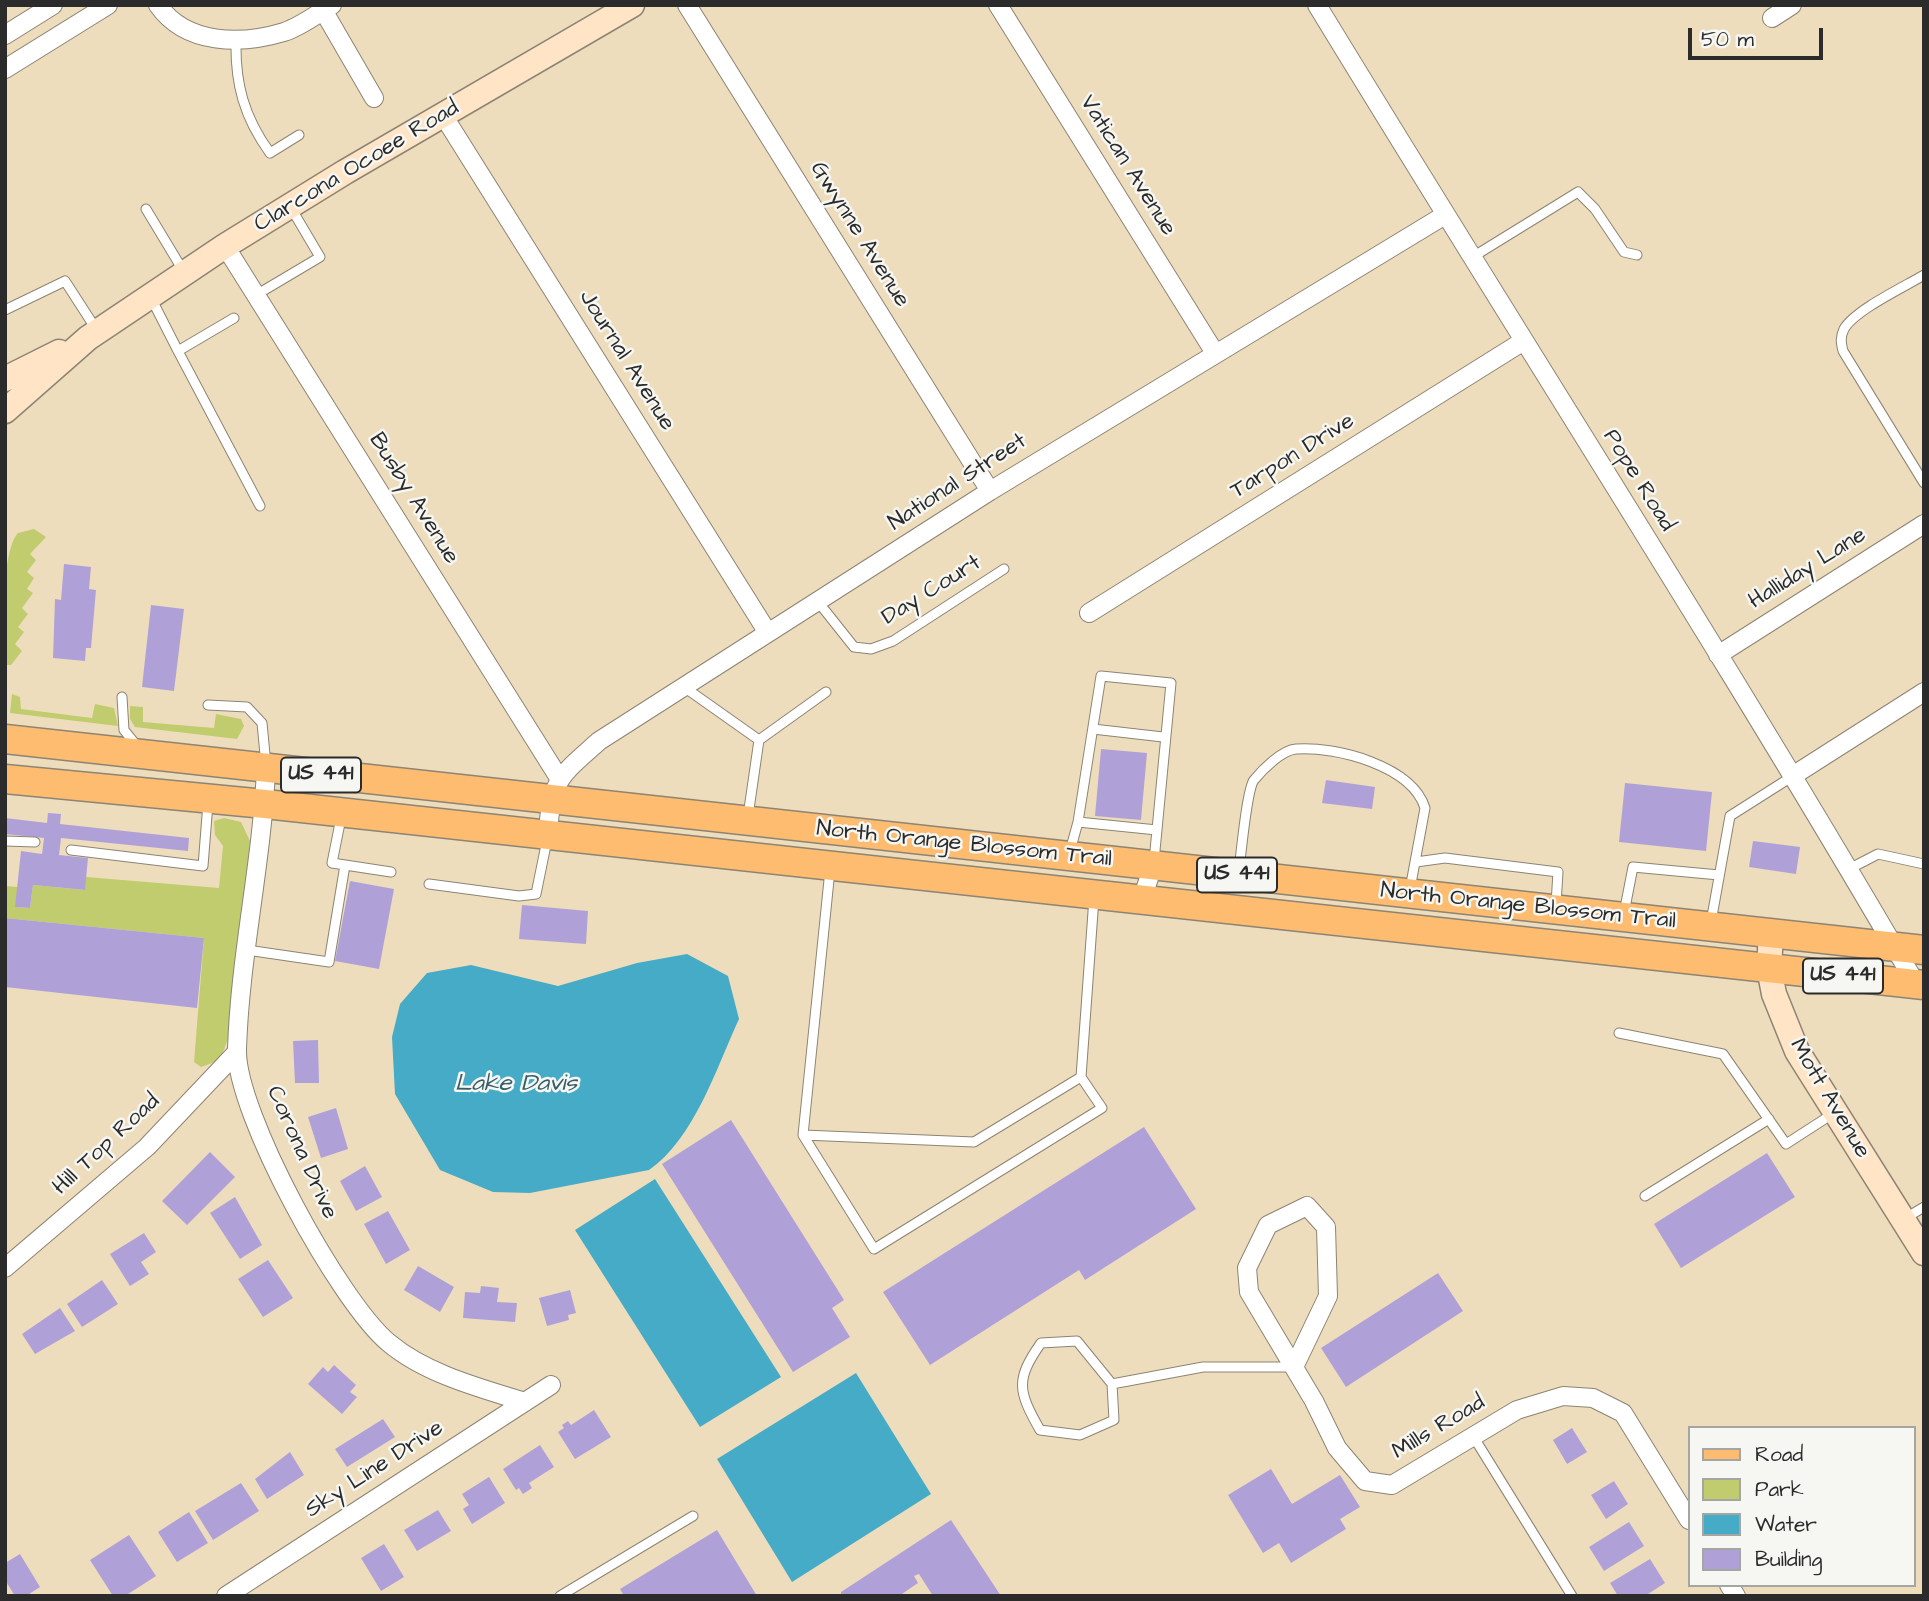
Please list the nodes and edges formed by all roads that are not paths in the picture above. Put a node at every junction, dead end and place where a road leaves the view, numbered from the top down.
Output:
1 (53, 5) edge
2 (108, 5) edge
3 (158, 5) edge
4 (632, 5) edge
5 (687, 5) edge
6 (998, 5) edge
7 (1317, 5) edge
8 (1792, 5) edge
9 (328, 8) edge
10 (1772, 18) dead end
11 (5, 35) edge
12 (236, 40) junction
13 (5, 69) edge
14 (374, 98) dead end
15 (443, 115) junction
16 (299, 135) dead end
17 (290, 206) junction
18 (146, 209) dead end
19 (1445, 215) junction
20 (225, 246) junction
21 (1637, 255) dead end
22 (1471, 258) junction
23 (185, 273) junction
24 (1924, 275) edge
25 (256, 295) junction
26 (150, 296) junction
27 (5, 310) edge
28 (234, 318) dead end
29 (93, 334) junction
30 (1522, 342) junction
31 (178, 351) junction
32 (1215, 353) junction
33 (5, 379) edge
34 (5, 411) edge
35 (1924, 483) edge
36 (990, 491) junction
37 (260, 506) dead end
38 (1924, 524) edge
39 (1004, 569) dead end
40 (819, 603) junction
41 (1089, 613) dead end
42 (768, 634) junction
43 (1718, 655) junction
44 (684, 687) junction
45 (825, 692) dead end
46 (1924, 692) edge
47 (122, 697) dead end
48 (208, 705) dead end
49 (1093, 729) junction
50 (1163, 737) junction
51 (5, 739) edge
52 (759, 740) junction
53 (144, 755) junction
54 (266, 769) junction
55 (1794, 775) junction
56 (5, 779) edge
57 (554, 789) junction
58 (209, 798) junction
59 (265, 804) junction
60 (342, 812) junction
61 (748, 822) junction
62 (1079, 822) junction
63 (1157, 830) junction
64 (548, 834) junction
65 (5, 841) edge
66 (35, 842) dead end
67 (71, 850) dead end
68 (1069, 857) junction
69 (1416, 862) junction
70 (1924, 864) edge
71 (345, 865) junction
72 (830, 865) junction
73 (1153, 866) junction
74 (1849, 869) junction
75 (391, 872) dead end
76 (1238, 875) junction
77 (1719, 875) junction
78 (429, 884) dead end
79 (1095, 894) junction
80 (1409, 894) junction
81 (1142, 899) junction
82 (1556, 910) junction
83 (1623, 917) junction
84 (1710, 927) junction
85 (1771, 933) junction
86 (1895, 947) junction
87 (247, 950) junction
88 (1924, 950) edge
89 (1769, 968) junction
90 (1920, 985) edge
91 (1619, 1033) dead end
92 (237, 1052) junction
93 (1081, 1077) junction
94 (1835, 1112) junction
95 (1769, 1119) junction
96 (803, 1135) junction
97 (1645, 1196) dead end
98 (1913, 1213) edge
99 (1924, 1253) edge
100 (5, 1268) edge
101 (1293, 1367) junction
102 (1112, 1384) junction
103 (551, 1385) dead end
104 (525, 1402) junction
105 (1473, 1436) junction
106 (693, 1516) dead end
107 (1688, 1518) edge
108 (226, 1596) edge
109 (560, 1596) edge
110 (1572, 1596) edge

1 - 11 street
2 - 13 street
3 - 12 street
4 - 15 main road, Clarcona Ocoee Road
5 - 36 street, Gwynne Avenue
6 - 32 street, Vatican Avenue
7 - 19 street, Pope Road
8 - 10 street
9 - 12 street
9 - 14 street
12 - 16 lane
15 - 17 main road, Clarcona Ocoee Road
15 - 42 street, Journal Avenue
17 - 20 main road, Clarcona Ocoee Road
17 - 25 lane
18 - 23 lane
19 - 22 street, Pope Road
19 - 32 street, National Street
20 - 23 main road, Clarcona Ocoee Road
20 - 25 street, Busby Avenue
21 - 22 lane
22 - 30 street, Pope Road
23 - 26 main road, Clarcona Ocoee Road
24 - 35 lane
25 - 57 street, Busby Avenue
26 - 29 main road, Clarcona Ocoee Road
26 - 31 lane
27 - 29 lane
28 - 31 lane
29 - 33 main road, Clarcona Ocoee Road
29 - 34 main road, Clarcona Ocoee Road
30 - 41 street, Tarpon Drive
30 - 43 street, Pope Road
31 - 37 lane
32 - 36 street, National Street
36 - 40 street, National Street
38 - 43 street, Halliday Lane
39 - 40 lane, Day Court
40 - 42 street, National Street
42 - 44 street, National Street
43 - 55 street, Pope Road
44 - 52 lane
44 - 57 street, National Street
45 - 52 lane
46 - 55 street
47 - 53 lane
48 - 54 lane
49 - 50 lane
49 - 50 lane
49 - 62 lane
50 - 63 lane
51 - 53 main road, North Orange Blossom Trail / US 441
52 - 61 lane
53 - 54 main road, North Orange Blossom Trail / US 441
54 - 57 main road, North Orange Blossom Trail / US 441
54 - 59 street, Corona Drive
55 - 74 street, Pope Road
55 - 77 lane
56 - 58 main road, North Orange Blossom Trail / US 441
57 - 61 main road, North Orange Blossom Trail / US 441
57 - 64 street
58 - 59 main road, North Orange Blossom Trail / US 441
58 - 67 lane
59 - 60 main road, North Orange Blossom Trail / US 441
59 - 87 street, Corona Drive
60 - 64 main road, North Orange Blossom Trail / US 441
60 - 71 lane
61 - 68 main road, North Orange Blossom Trail / US 441
62 - 63 lane
62 - 68 lane
63 - 73 lane
64 - 72 main road, North Orange Blossom Trail / US 441
64 - 78 lane
65 - 66 lane
68 - 73 main road, North Orange Blossom Trail / US 441
69 - 76 lane
69 - 80 lane
69 - 82 lane
70 - 74 lane
71 - 75 lane
71 - 87 lane
72 - 79 main road, North Orange Blossom Trail / US 441
72 - 96 lane
73 - 76 main road, North Orange Blossom Trail / US 441
73 - 81 street
74 - 86 street, Pope Road
76 - 80 main road, North Orange Blossom Trail / US 441
77 - 83 lane
77 - 84 lane
79 - 81 main road, North Orange Blossom Trail / US 441
79 - 93 lane
80 - 82 main road, North Orange Blossom Trail / US 441
81 - 89 main road, North Orange Blossom Trail / US 441
82 - 83 main road, North Orange Blossom Trail / US 441
83 - 84 main road, North Orange Blossom Trail / US 441
84 - 85 main road, North Orange Blossom Trail / US 441
85 - 86 main road, North Orange Blossom Trail / US 441
85 - 89 main road, Mott Avenue
86 - 88 main road, North Orange Blossom Trail / US 441
86 - 90 street, Pope Road
87 - 92 street, Corona Drive
89 - 90 main road, North Orange Blossom Trail / US 441
89 - 94 main road, Mott Avenue
91 - 95 lane
92 - 100 street, Hill Top Road
92 - 104 street, Corona Drive
93 - 96 lane
93 - 96 lane
94 - 95 lane
94 - 98 main road, Mott Avenue
95 - 97 lane
98 - 99 main road, Mott Avenue
101 - 101 street, Mills Road
101 - 102 lane
101 - 105 street, Mills Road
102 - 102 lane
103 - 104 street, Sky Line Drive
104 - 108 street, Sky Line Drive
105 - 107 street, Mills Road
105 - 110 lane
106 - 109 lane

